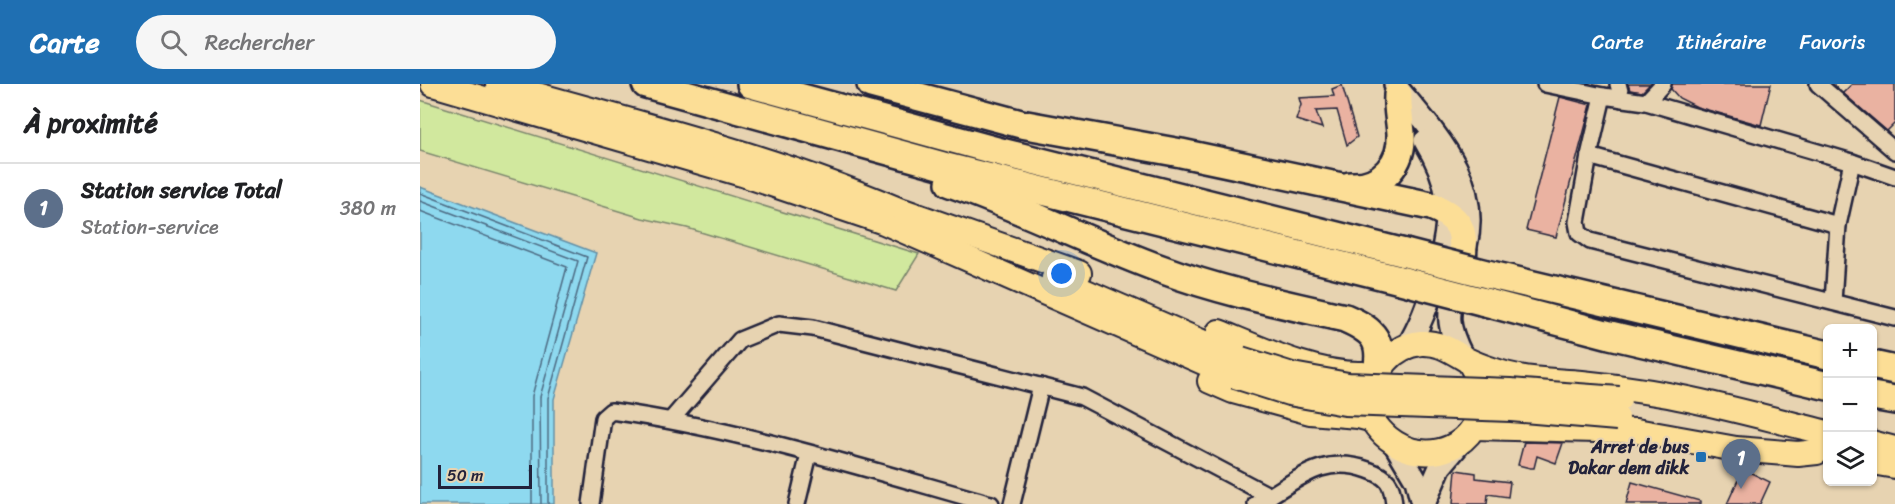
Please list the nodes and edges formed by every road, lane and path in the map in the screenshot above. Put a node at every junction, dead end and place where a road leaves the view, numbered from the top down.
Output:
1 (433, 84) edge
2 (498, 84) edge
3 (646, 84) edge
4 (751, 84) edge
5 (808, 84) edge
6 (871, 84) edge
7 (1545, 84) edge
8 (1664, 84) edge
9 (1818, 84) edge
10 (1394, 88) edge
11 (1620, 91) edge
12 (1603, 96) junction
13 (1646, 102) junction
14 (710, 103) junction
15 (997, 151) junction
16 (1895, 151) edge
17 (1589, 156) junction
18 (1852, 162) junction
19 (1895, 177) edge
20 (1325, 183) junction
21 (1447, 213) junction
22 (890, 215) junction
23 (1838, 225) junction
24 (1462, 261) junction
25 (1833, 302) junction
26 (1895, 318) edge
27 (1407, 347) junction
28 (1823, 354) edge
29 (1465, 358) junction
30 (1877, 366) edge
31 (1895, 370) edge
32 (1377, 373) junction
33 (1823, 385) edge
34 (1041, 386) junction
35 (1877, 397) edge
36 (1895, 400) edge
37 (671, 420) junction
38 (1373, 420) junction
39 (1467, 434) junction
40 (1394, 443) junction
41 (1823, 443) edge
42 (1823, 444) edge
43 (1823, 445) edge
44 (1877, 446) edge
45 (1895, 449) edge
46 (809, 454) junction
47 (1877, 463) edge
48 (1895, 466) edge
49 (1270, 496) junction
50 (591, 504) edge
51 (797, 504) edge
52 (991, 504) edge
53 (1012, 504) edge
54 (1256, 504) edge
55 (1394, 504) edge
56 (1423, 504) edge

1 - 22 highway
2 - 22 highway
3 - 14 highway
4 - 15 highway
5 - 15 highway
6 - 20 highway
7 - 12 street
8 - 13 street
9 - 16 street
10 - 20 highway
10 - 21 main road
10 - 24 main road
11 - 12 street
11 - 13 street
12 - 17 street
13 - 18 street
14 - 32 highway
14 - 33 highway, bridge
15 - 28 highway, bridge
17 - 23 street
17 - 25 street
18 - 19 street
18 - 23 street
20 - 21 highway
21 - 24 highway
21 - 27 main road
22 - 32 highway
22 - 38 highway
22 - 42 highway, bridge
23 - 25 street
24 - 29 main road
25 - 26 street
27 - 29 highway
27 - 32 highway
29 - 39 highway
29 - 41 highway
30 - 31 highway
32 - 38 highway
34 - 37 street
34 - 49 street
34 - 53 street
35 - 36 highway
37 - 46 street
37 - 50 street
38 - 40 highway
39 - 40 highway
39 - 43 highway
39 - 56 main road
40 - 56 main road
44 - 45 highway
46 - 51 street
46 - 52 street
47 - 48 highway
49 - 54 street
49 - 55 street

